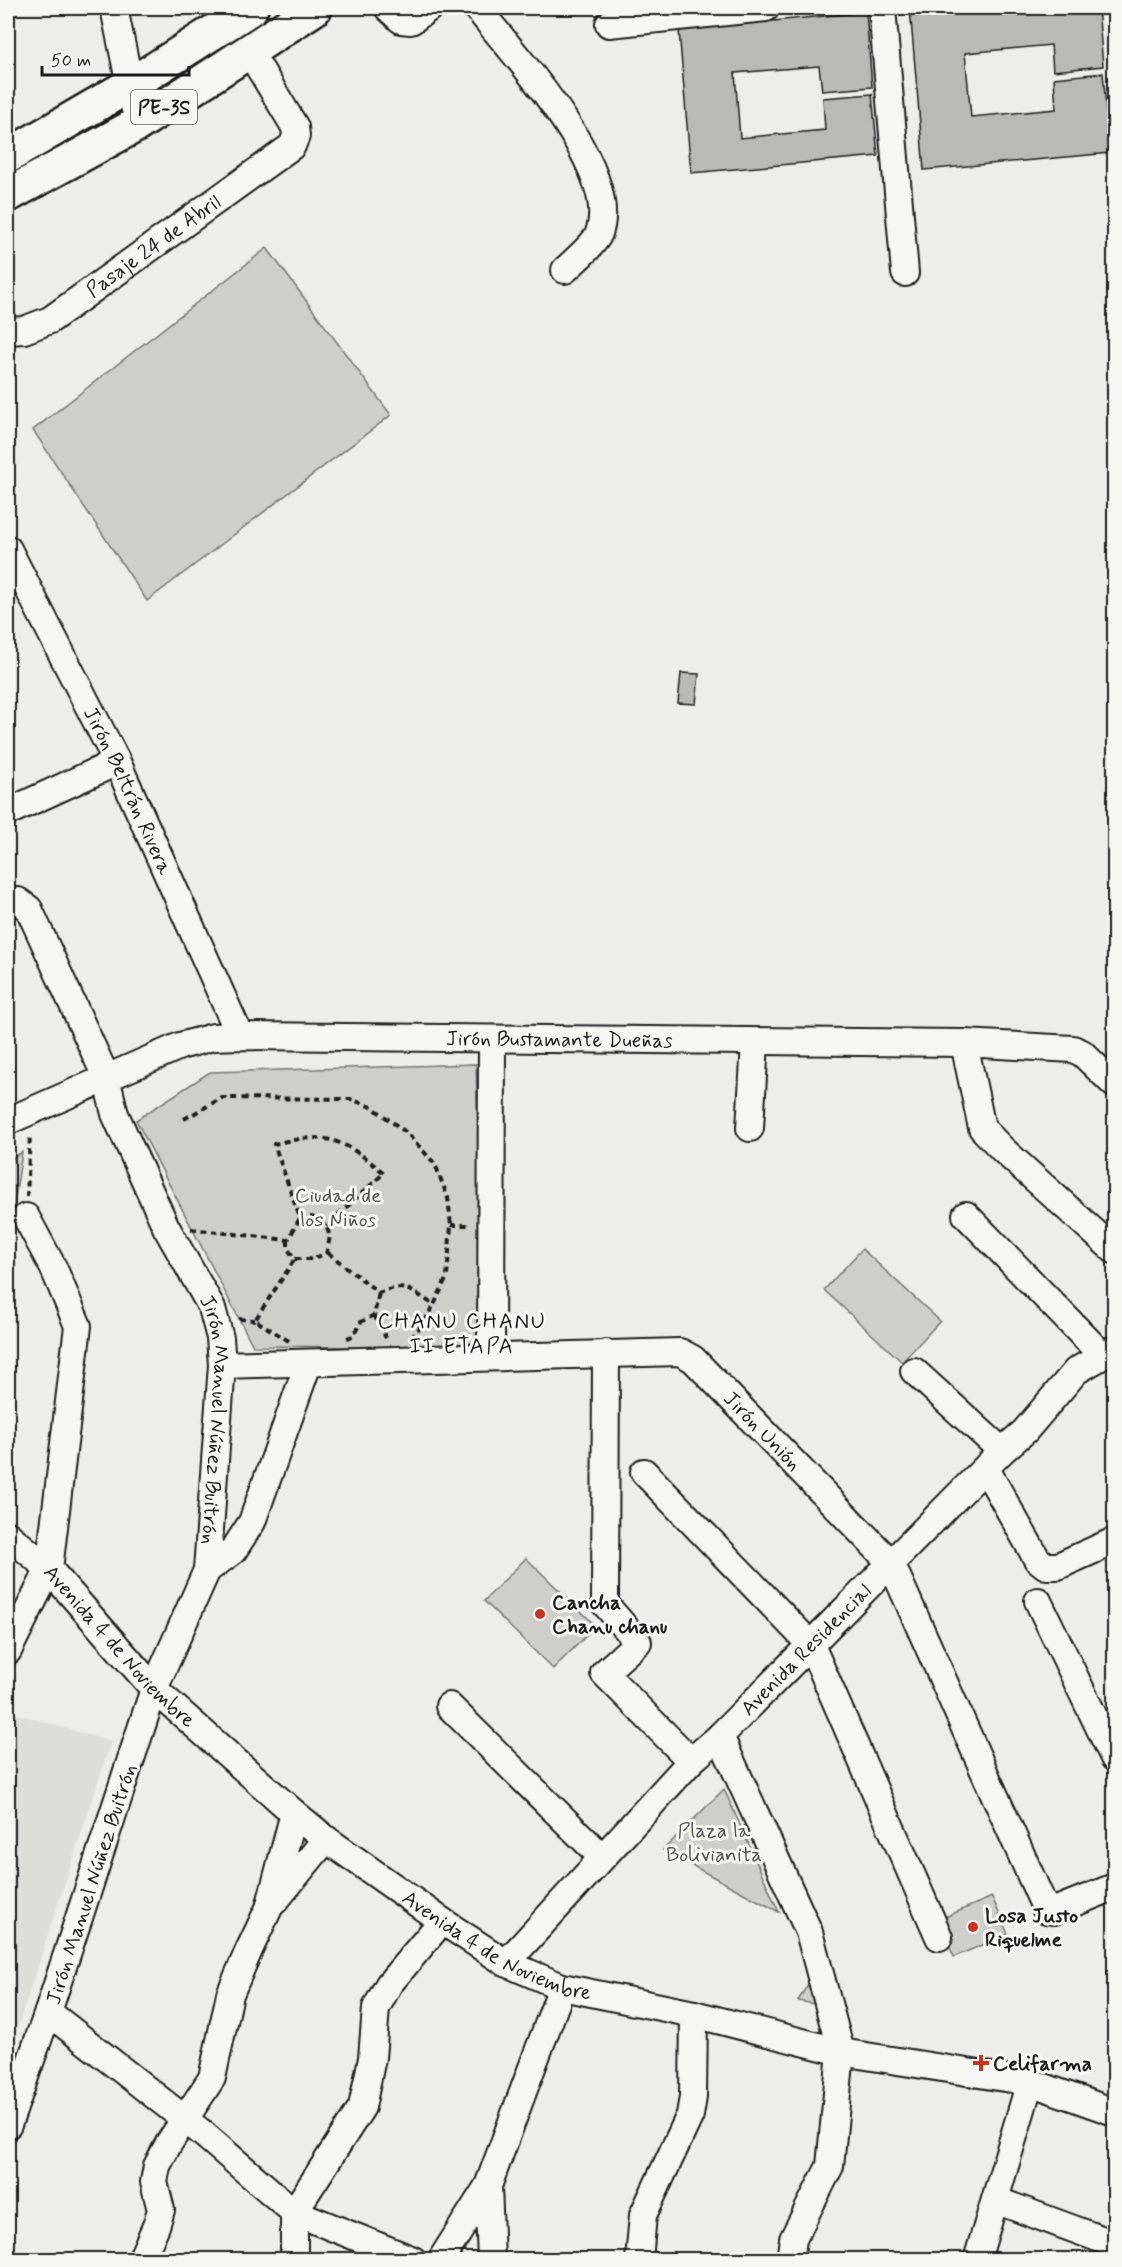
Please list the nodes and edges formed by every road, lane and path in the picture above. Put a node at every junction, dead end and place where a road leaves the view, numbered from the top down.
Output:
1 (114, 8) edge
2 (251, 8) edge
3 (315, 8) edge
4 (388, 8) edge
5 (429, 8) edge
6 (477, 8) edge
7 (766, 8) edge
8 (882, 8) edge
9 (609, 24) dead end
10 (249, 51) junction
11 (130, 85) junction
12 (138, 124) junction
13 (8, 156) edge
14 (8, 195) edge
15 (565, 270) dead end
16 (905, 273) dead end
17 (8, 331) edge
18 (8, 549) edge
19 (117, 762) junction
20 (8, 812) edge
21 (16, 903) edge
22 (240, 1036) junction
23 (492, 1039) junction
24 (754, 1042) junction
25 (964, 1043) junction
26 (106, 1077) junction
27 (1114, 1084) edge
28 (31, 1111) junction
29 (184, 1119) dead end
30 (8, 1120) edge
31 (750, 1128) dead end
32 (966, 1215) dead end
33 (26, 1217) joint
34 (300, 1218) junction
35 (451, 1225) junction
36 (480, 1225) dead end
37 (327, 1226) junction
38 (166, 1227) junction
39 (288, 1240) junction
40 (1114, 1250) edge
41 (327, 1252) junction
42 (295, 1259) junction
43 (380, 1293) junction
44 (434, 1305) junction
45 (375, 1315) junction
46 (240, 1319) dead end
47 (255, 1320) junction
48 (344, 1339) dead end
49 (390, 1344) dead end
50 (404, 1345) dead end
51 (1108, 1352) edge
52 (606, 1353) junction
53 (302, 1355) junction
54 (491, 1357) junction
55 (222, 1365) junction
56 (914, 1371) dead end
57 (994, 1460) junction
58 (644, 1472) dead end
59 (8, 1536) edge
60 (1114, 1541) edge
61 (891, 1563) junction
62 (49, 1569) junction
63 (207, 1570) junction
64 (1038, 1601) dead end
65 (811, 1646) junction
66 (8, 1651) edge
67 (154, 1689) junction
68 (449, 1706) dead end
69 (720, 1736) junction
70 (1114, 1758) edge
71 (691, 1761) junction
72 (294, 1813) junction
73 (326, 1839) junction
74 (602, 1857) junction
75 (1114, 1887) edge
76 (269, 1908) junction
77 (442, 1921) junction
78 (939, 1937) dead end
79 (506, 1964) junction
80 (562, 1987) junction
81 (48, 2012) junction
82 (694, 2014) junction
83 (841, 2052) junction
84 (1030, 2082) junction
85 (1114, 2112) edge
86 (186, 2120) junction
87 (8, 2125) edge
88 (488, 2186) junction
89 (994, 2200) junction
90 (294, 2212) junction
91 (1114, 2244) edge
92 (141, 2259) edge
93 (294, 2259) edge
94 (413, 2259) edge
95 (441, 2259) edge
96 (491, 2259) edge
97 (639, 2259) edge
98 (790, 2259) edge
99 (977, 2259) edge

1 - 11 street
2 - 11 highway, PE-3S
3 - 10 highway, PE-3S
4 - 5 street
6 - 15 street
7 - 9 street
8 - 16 street
10 - 12 highway, PE-3S
10 - 17 street, Pasaje 24 de Abril
11 - 12 street
11 - 13 highway, PE-3S
12 - 14 highway, PE-3S
18 - 19 street, Jirón Beltrán Rivera
19 - 20 street
19 - 22 street, Jirón Beltrán Rivera
21 - 26 street, Jirón Manuel Núñez Buitrón
22 - 23 street, Jirón Bustamante Dueñas
22 - 26 street, Jirón Bustamante Dueñas
23 - 24 street, Jirón Bustamante Dueñas
23 - 54 street
24 - 25 street, Jirón Bustamante Dueñas
24 - 31 street
25 - 27 street, Jirón Bustamante Dueñas
25 - 40 street
26 - 28 street, Jirón Bustamante Dueñas
26 - 38 street, Jirón Manuel Núñez Buitrón
28 - 30 street, Jirón Bustamante Dueñas
28 - 33 path
29 - 35 path
32 - 51 street
33 - 62 street
34 - 37 path
34 - 37 path
34 - 39 path
35 - 36 path
35 - 44 path
37 - 41 path
38 - 39 path
38 - 55 street, Jirón Manuel Núñez Buitrón
39 - 42 path
41 - 42 path
41 - 43 path
42 - 47 path
43 - 44 path
43 - 45 path
44 - 50 path
45 - 48 path
45 - 49 path
46 - 47 path
47 - 53 path
51 - 57 street, Avenida Residencial
52 - 54 street, Jirón Unión
52 - 61 street, Jirón Unión
52 - 71 street
53 - 54 street, Jirón Unión
53 - 55 street, Jirón Unión
53 - 63 street
55 - 63 street, Jirón Manuel Núñez Buitrón
56 - 57 street
57 - 60 street
57 - 61 street, Avenida Residencial
58 - 65 street
59 - 62 street, Avenida 4 de Noviembre
61 - 65 street, Avenida Residencial
61 - 75 street, Jirón Unión
62 - 66 street
62 - 67 street, Avenida 4 de Noviembre
63 - 67 street, Jirón Manuel Núñez Buitrón
64 - 70 street
65 - 69 street, Avenida Residencial
65 - 78 street
67 - 72 street, Avenida 4 de Noviembre
67 - 81 street, Jirón Manuel Núñez Buitrón
68 - 74 street
69 - 71 street, Avenida Residencial
69 - 83 street
71 - 74 street, Avenida Residencial
72 - 73 street, Avenida 4 de Noviembre
72 - 76 street
73 - 76 street
73 - 77 street, Avenida 4 de Noviembre
74 - 79 street, Avenida Residencial
76 - 86 street
77 - 79 street, Avenida 4 de Noviembre
77 - 90 street
79 - 80 street, Avenida 4 de Noviembre
80 - 82 street, Avenida 4 de Noviembre
80 - 88 street
81 - 86 street
81 - 87 street, Jirón Manuel Núñez Buitrón
82 - 83 street, Avenida 4 de Noviembre
82 - 97 street
83 - 84 street, Avenida 4 de Noviembre
83 - 98 street
84 - 85 street, Avenida 4 de Noviembre
84 - 89 street
86 - 90 street
86 - 92 street
88 - 95 street
88 - 96 street
89 - 91 street
89 - 99 street
90 - 93 street
90 - 94 street

